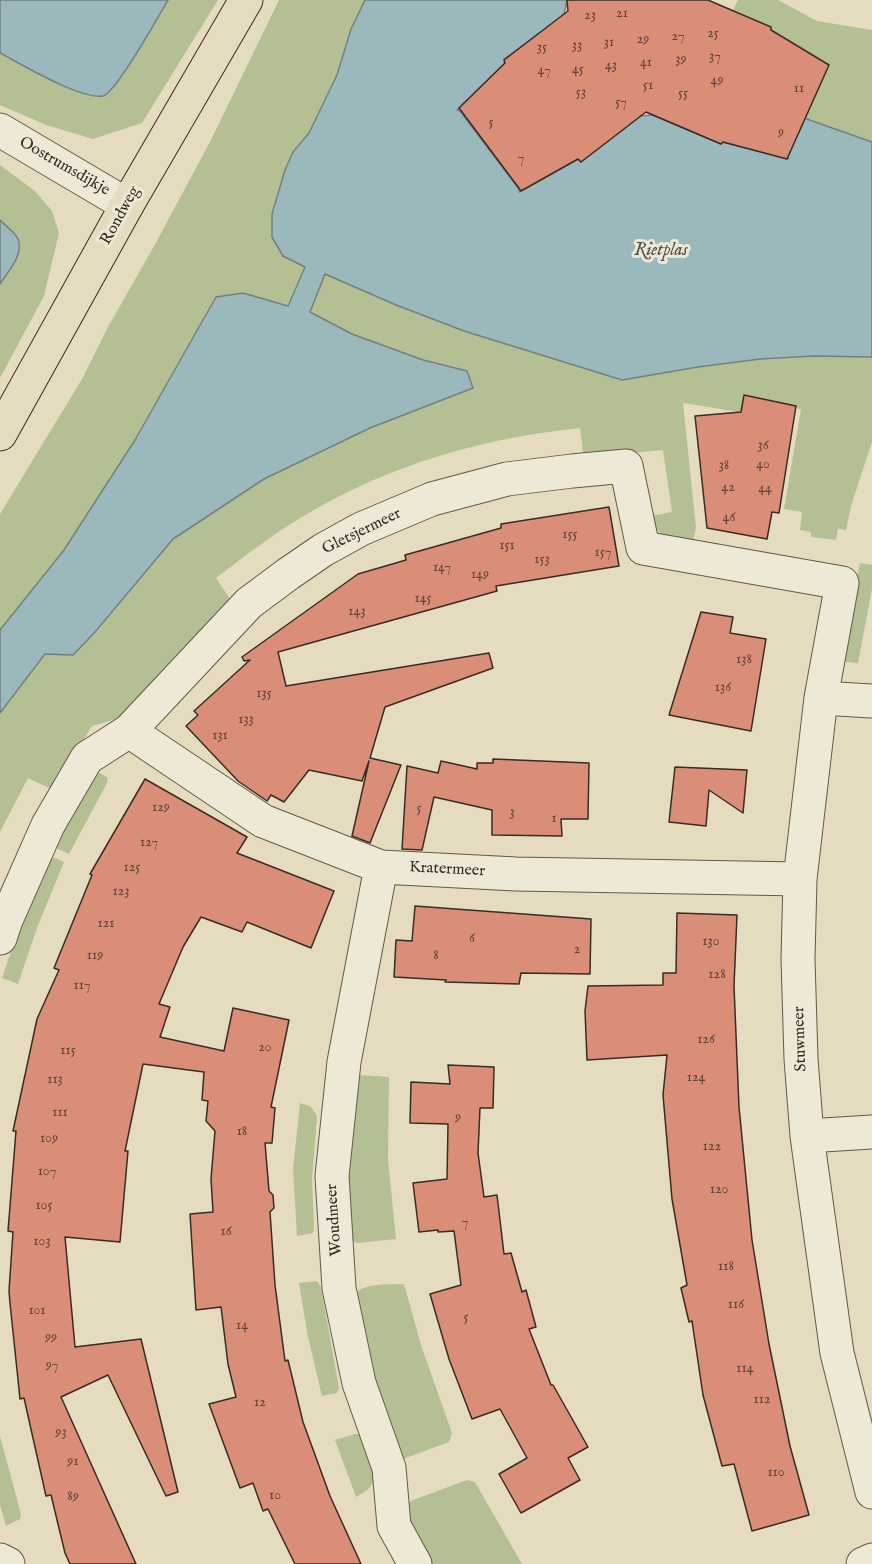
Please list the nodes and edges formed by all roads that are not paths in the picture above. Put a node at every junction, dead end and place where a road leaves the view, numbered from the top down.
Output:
1 (246, 0) edge
2 (0, 130) edge
3 (127, 205) junction
4 (0, 434) edge
5 (842, 583) joint
6 (821, 698) junction
7 (872, 701) edge
8 (129, 732) junction
9 (381, 867) junction
10 (800, 879) junction
11 (0, 938) edge
12 (872, 1132) edge
13 (807, 1136) junction
14 (872, 1492) edge
15 (0, 1560) edge
16 (872, 1560) edge
17 (8, 1564) edge
18 (414, 1564) edge
19 (863, 1564) edge

1 - 3 main road, Rondweg
2 - 3 street, Oostrumsdijkje
3 - 4 main road, Rondweg
5 - 6 street, Stuwmeer
5 - 8 street, Gletsjermeer
6 - 7 street
6 - 10 street, Stuwmeer
8 - 9 street, Kratermeer
8 - 11 street, Gletsjermeer
9 - 10 street, Kratermeer
9 - 18 street, Woudmeer
10 - 13 street, Stuwmeer
12 - 13 street
13 - 14 street, Stuwmeer
15 - 17 street
16 - 19 street

